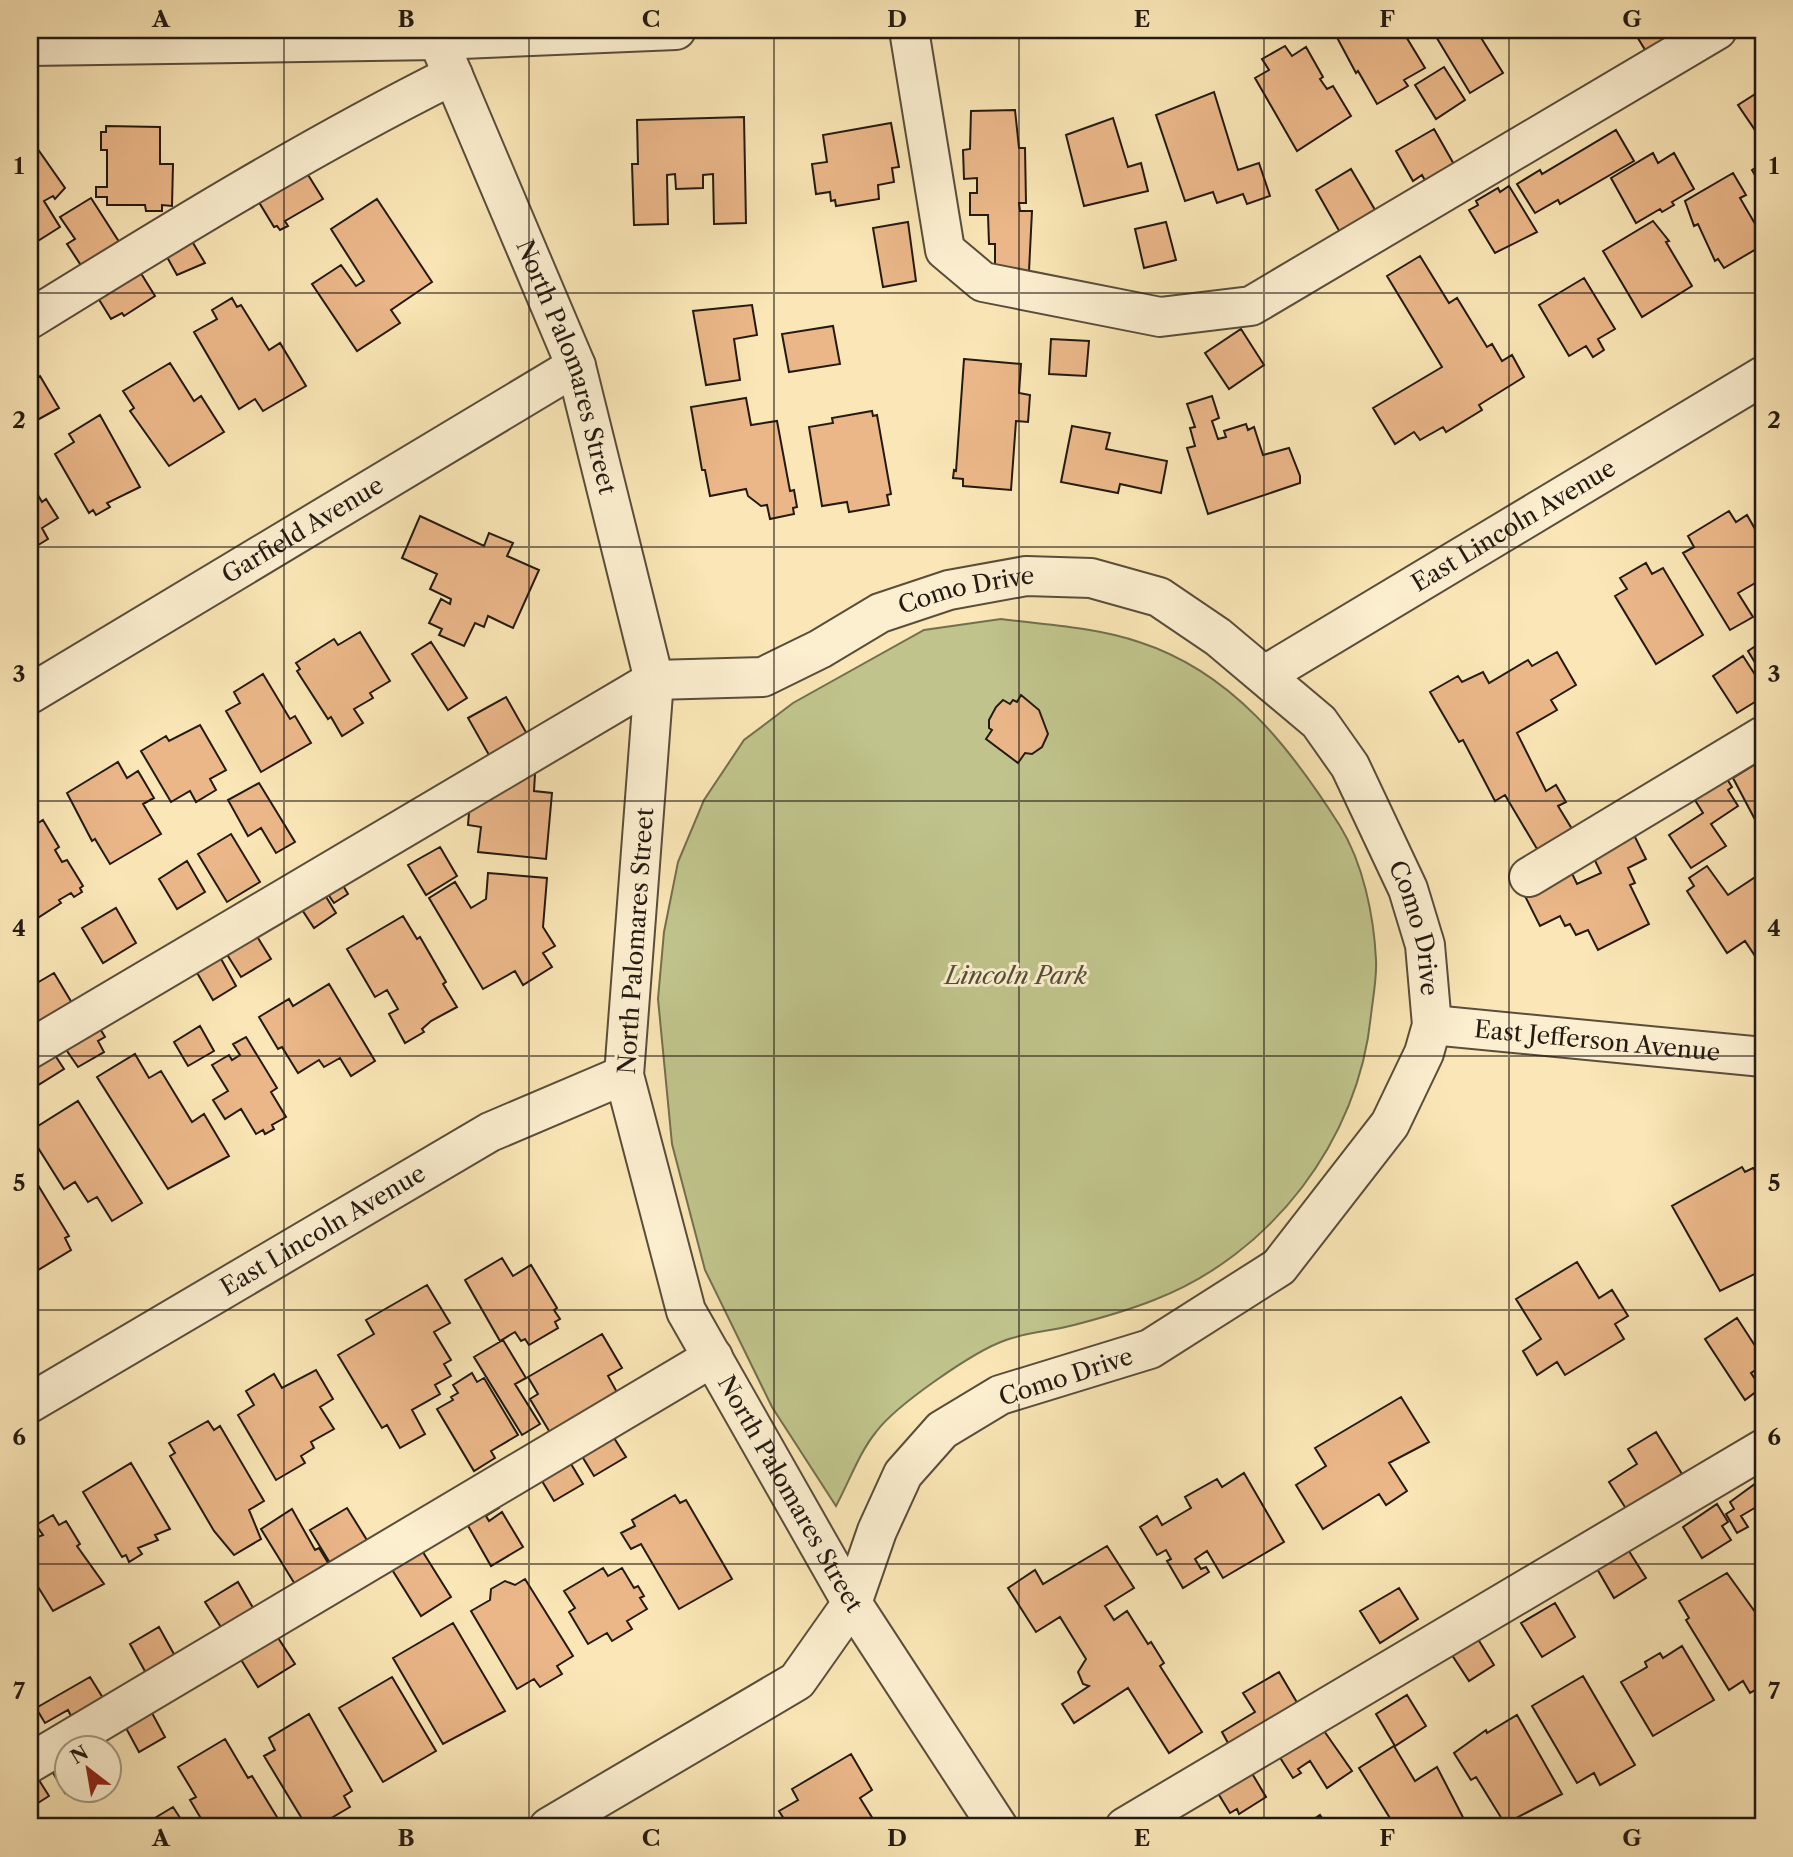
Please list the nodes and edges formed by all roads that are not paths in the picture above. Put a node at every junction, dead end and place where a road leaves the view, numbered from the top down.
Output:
1 (676, 30) edge
2 (909, 30) edge
3 (1717, 30) edge
4 (438, 40) junction
5 (30, 46) edge
6 (453, 75) junction
7 (30, 319) edge
8 (576, 366) junction
9 (1763, 376) edge
10 (1265, 674) junction
11 (654, 680) junction
12 (30, 694) edge
13 (1763, 736) edge
14 (1529, 877) dead end
15 (1432, 1025) junction
16 (30, 1049) edge
17 (1763, 1057) edge
18 (624, 1075) junction
19 (713, 1357) junction
20 (30, 1403) edge
21 (1763, 1449) edge
22 (852, 1603) junction
23 (30, 1763) edge
24 (549, 1827) edge
25 (998, 1827) edge
26 (1125, 1827) edge

1 - 4 street
2 - 3 street
4 - 5 street
4 - 6 street, North Palomares Street
6 - 7 street
6 - 8 street, North Palomares Street
8 - 11 street, North Palomares Street
8 - 12 street, Garfield Avenue
9 - 10 street, East Lincoln Avenue
10 - 11 street, Como Drive
10 - 15 street, Como Drive
11 - 16 street
11 - 18 street, North Palomares Street
13 - 14 street
15 - 17 street, East Jefferson Avenue
15 - 22 street, Como Drive
18 - 19 street, North Palomares Street
18 - 20 street, East Lincoln Avenue
19 - 22 street, North Palomares Street
19 - 23 street
21 - 26 street
22 - 24 street
22 - 25 street, North Palomares Street

